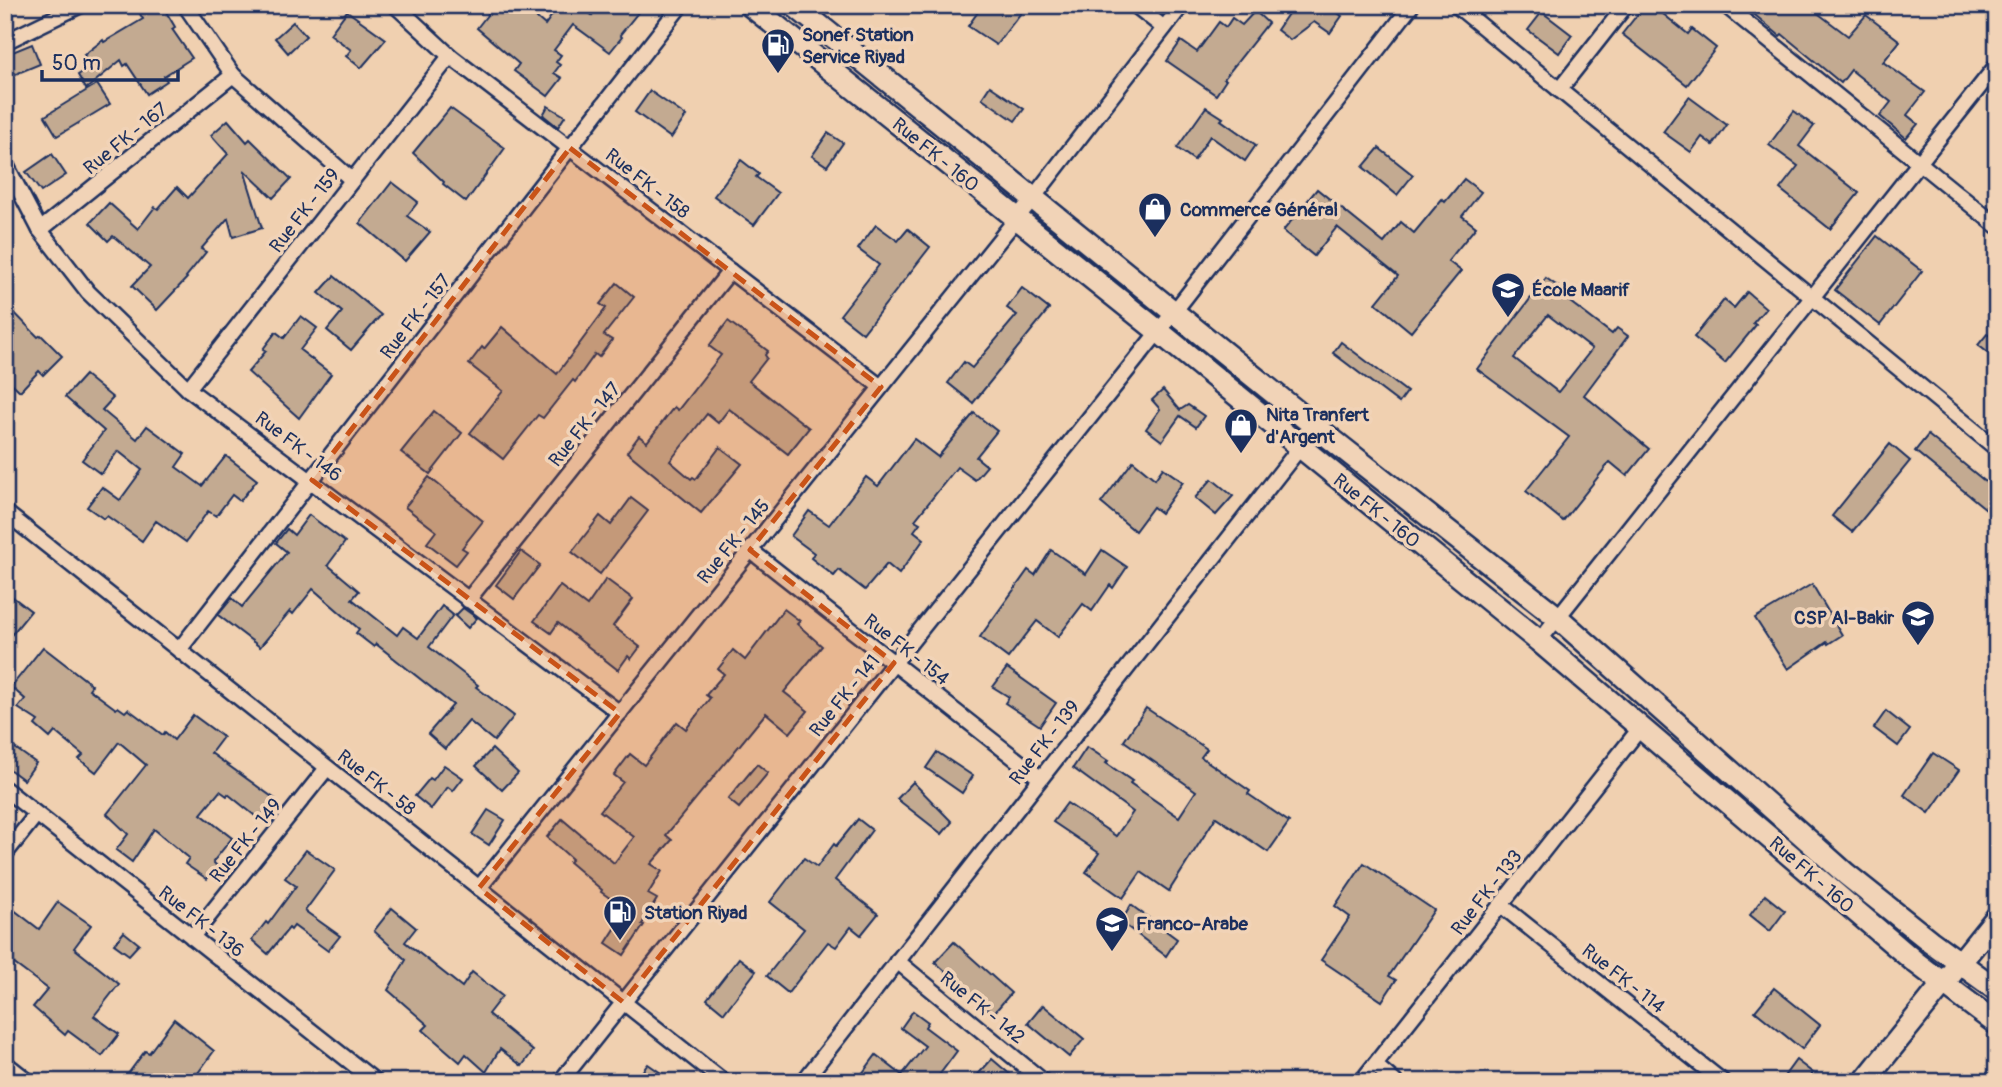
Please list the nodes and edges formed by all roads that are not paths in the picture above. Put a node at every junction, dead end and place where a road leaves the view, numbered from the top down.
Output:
1 (81, 5) edge
2 (185, 5) edge
3 (395, 5) edge
4 (681, 5) edge
5 (750, 5) edge
6 (793, 5) edge
7 (1135, 5) edge
8 (1182, 5) edge
9 (1412, 5) edge
10 (1456, 5) edge
11 (1626, 5) edge
12 (1725, 5) edge
13 (1164, 28) junction
14 (5, 42) edge
15 (450, 56) junction
16 (1997, 65) edge
17 (233, 75) junction
18 (1559, 90) junction
19 (570, 148) junction
20 (5, 163) edge
21 (1919, 163) junction
22 (352, 180) junction
23 (1033, 198) junction
24 (1016, 218) junction
25 (1997, 226) edge
26 (40, 230) junction
27 (730, 271) junction
28 (1811, 297) junction
29 (1173, 311) junction
30 (1158, 331) junction
31 (881, 387) junction
32 (188, 389) junction
33 (1315, 426) junction
34 (1300, 447) junction
35 (1997, 449) edge
36 (312, 480) junction
37 (5, 512) edge
38 (750, 550) junction
39 (468, 600) junction
40 (1557, 617) junction
41 (1539, 641) junction
42 (179, 650) junction
43 (894, 663) junction
44 (620, 713) junction
45 (1641, 727) junction
46 (327, 768) junction
47 (1040, 778) junction
48 (5, 789) edge
49 (36, 815) junction
50 (5, 854) edge
51 (1846, 874) junction
52 (479, 888) junction
53 (1831, 891) junction
54 (1500, 905) junction
55 (1997, 916) edge
56 (192, 937) junction
57 (897, 961) junction
58 (1960, 963) junction
59 (1942, 985) junction
60 (1997, 990) edge
61 (623, 1002) junction
62 (1997, 1024) edge
63 (5, 1063) edge
64 (1375, 1065) junction
65 (29, 1082) edge
66 (376, 1082) edge
67 (560, 1082) edge
68 (724, 1082) edge
69 (803, 1082) edge
70 (1044, 1082) edge
71 (1362, 1082) edge
72 (1395, 1082) edge
73 (1723, 1082) edge
74 (1864, 1082) edge

1 - 14 street
2 - 17 street
3 - 15 street, Rue FK - 158
4 - 19 street, Rue FK - 157
5 - 24 main road, Rue FK - 160
6 - 23 main road, Rue FK - 160
7 - 13 street
8 - 13 street, Rue FK - 145
9 - 29 street, Rue FK - 141
10 - 18 street
11 - 18 street
12 - 21 street
13 - 23 street, Rue FK - 145
15 - 19 street, Rue FK - 158
15 - 22 street, Rue FK - 159
16 - 21 street
17 - 22 street
17 - 26 street, Rue FK - 167
18 - 28 street
19 - 27 street, Rue FK - 158
19 - 36 street, Rue FK - 157
20 - 26 street, Rue FK - 146
21 - 25 street
21 - 28 street
22 - 32 street, Rue FK - 159
23 - 24 street, Rue FK - 145
23 - 29 main road, Rue FK - 160
24 - 30 main road, Rue FK - 160
24 - 31 street, Rue FK - 145
26 - 32 street, Rue FK - 146
27 - 31 street, Rue FK - 158
27 - 39 street, Rue FK - 147
28 - 35 street
28 - 40 street
29 - 30 street, Rue FK - 141
29 - 33 main road, Rue FK - 160
30 - 34 main road, Rue FK - 160
30 - 43 street, Rue FK - 141
31 - 38 street, Rue FK - 145
32 - 36 street, Rue FK - 146
33 - 34 street, Rue FK - 139
33 - 40 main road, Rue FK - 160
34 - 41 main road, Rue FK - 160
34 - 47 street, Rue FK - 139
36 - 39 street, Rue FK - 146
36 - 42 street, Rue FK - 157
37 - 42 street, Rue FK - 58
38 - 43 street, Rue FK - 154
38 - 44 street, Rue FK - 145
39 - 44 street, Rue FK - 146
40 - 41 street
40 - 51 main road, Rue FK - 160
41 - 45 main road, Rue FK - 160
42 - 46 street, Rue FK - 58
43 - 47 street, Rue FK - 154
43 - 61 street, Rue FK - 141
44 - 52 street, Rue FK - 145
45 - 53 main road, Rue FK - 160
45 - 54 street, Rue FK - 133
46 - 52 street, Rue FK - 58
46 - 56 street, Rue FK - 149
47 - 57 street, Rue FK - 139
48 - 49 street, Rue FK - 136
49 - 50 street
49 - 56 street, Rue FK - 136
51 - 53 main road
51 - 58 main road, Rue FK - 160
52 - 61 street, Rue FK - 58
53 - 59 main road, Rue FK - 160
54 - 64 street, Rue FK - 133
54 - 73 street, Rue FK - 114
55 - 58 main road
56 - 66 street, Rue FK - 136
57 - 69 street, Rue FK - 139
57 - 70 street, Rue FK - 142
58 - 59 main road
58 - 60 main road, Rue FK - 160
59 - 62 main road, Rue FK - 160
59 - 74 main road
61 - 67 street, Rue FK - 141
61 - 68 street, Rue FK - 58
63 - 65 street
64 - 71 street, Rue FK - 133
64 - 72 street

